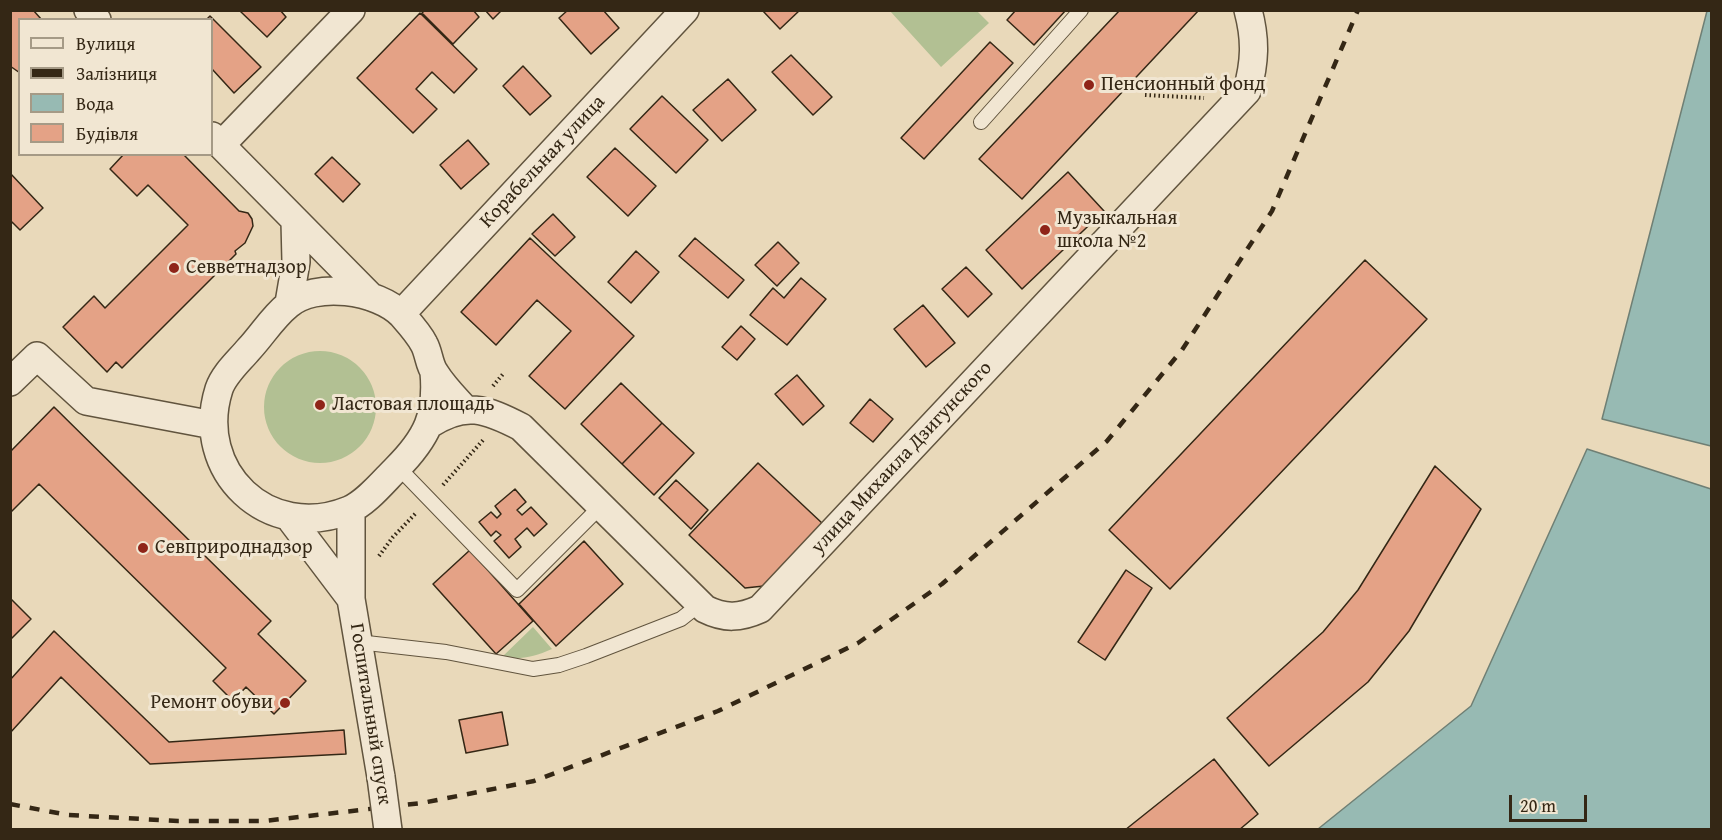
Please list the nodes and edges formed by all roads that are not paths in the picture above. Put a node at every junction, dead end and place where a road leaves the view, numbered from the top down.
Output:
1 (351, 10) edge
2 (685, 10) edge
3 (1081, 10) edge
4 (1248, 10) edge
5 (981, 122) dead end
6 (216, 141) edge
7 (295, 221) junction
8 (371, 297) junction
9 (289, 303) junction
10 (401, 314) junction
11 (434, 372) junction
12 (10, 382) edge
13 (464, 408) junction
14 (213, 425) junction
15 (423, 435) junction
16 (398, 467) junction
17 (601, 506) junction
18 (351, 510) junction
19 (289, 517) junction
20 (351, 598) junction
21 (700, 604) junction
22 (358, 642) junction
23 (388, 830) edge

1 - 6 street
2 - 10 street, Корабельная улица
3 - 5 lane
4 - 21 street, улица Михаила Дзигунского
6 - 7 street
7 - 8 street
7 - 9 street
8 - 9 street
8 - 10 street
9 - 14 street
10 - 11 street
11 - 13 street
11 - 15 street
12 - 14 street
13 - 15 street
13 - 17 street, улица Михаила Дзигунского
14 - 19 street
15 - 16 street
16 - 17 lane
16 - 18 street
17 - 21 street, улица Михаила Дзигунского
18 - 19 street
18 - 20 street, Госпитальный спуск
19 - 20 street
20 - 22 street, Госпитальный спуск
21 - 22 lane
22 - 23 street, Госпитальный спуск, bridge

